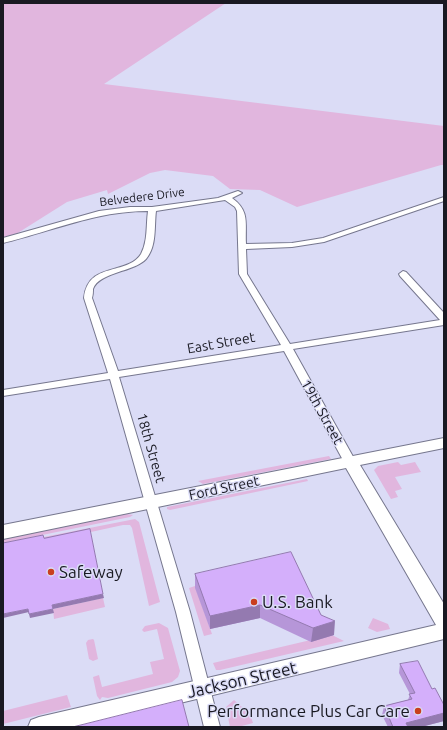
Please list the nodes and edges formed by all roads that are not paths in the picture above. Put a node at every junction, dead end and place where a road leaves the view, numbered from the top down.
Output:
1 (238, 193) dead end
2 (227, 198) junction
3 (444, 199) edge
4 (152, 209) junction
5 (3, 241) edge
6 (243, 247) junction
7 (403, 274) dead end
8 (444, 320) edge
9 (286, 346) junction
10 (114, 376) junction
11 (3, 393) edge
12 (444, 443) edge
13 (350, 462) junction
14 (151, 503) junction
15 (3, 532) edge
16 (444, 621) edge
17 (444, 631) edge
18 (202, 689) junction
19 (39, 727) edge
20 (212, 727) edge

1 - 2 street, Belvedere Drive
2 - 4 street, Belvedere Drive
2 - 6 street, 19th Street
3 - 6 street
4 - 5 street, Belvedere Drive
4 - 10 street, 18th Street
6 - 9 street, 19th Street
7 - 8 street
8 - 9 street, East Street
9 - 10 street, East Street
9 - 13 street, 19th Street
10 - 11 street, East Street
10 - 14 street, 18th Street
12 - 13 main road, Ford Street
13 - 14 main road, Ford Street
13 - 16 main road, 19th Street
14 - 15 main road, Ford Street
14 - 18 street, 18th Street
17 - 18 main road, Jackson Street
18 - 19 main road, Jackson Street
18 - 20 street, 18th Street

